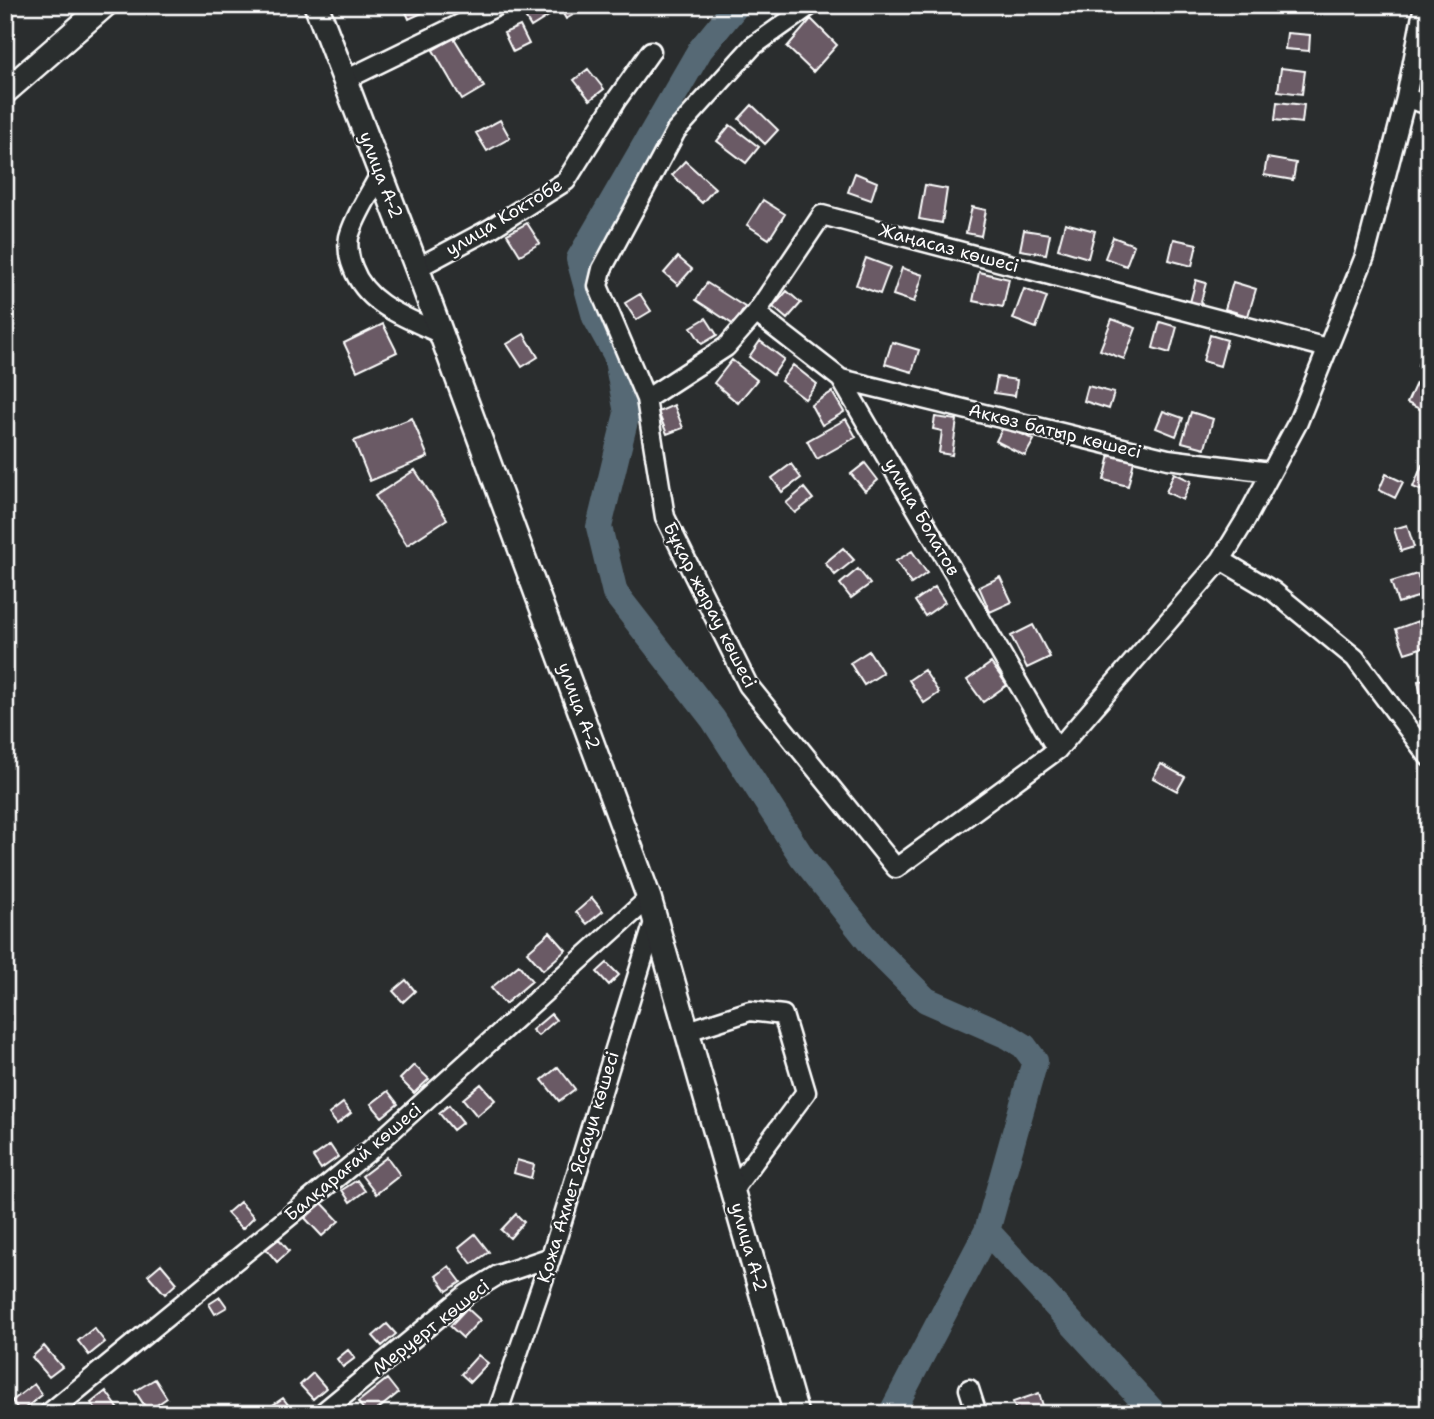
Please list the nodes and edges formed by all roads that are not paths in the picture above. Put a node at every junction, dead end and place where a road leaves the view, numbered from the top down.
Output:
1 (105, 5) edge
2 (499, 5) edge
3 (811, 5) edge
4 (1424, 5) edge
5 (319, 8) edge
6 (651, 51) dead end
7 (345, 80) junction
8 (5, 92) edge
9 (1406, 98) junction
10 (1429, 105) edge
11 (380, 174) junction
12 (418, 268) junction
13 (755, 313) junction
14 (441, 334) junction
15 (1327, 348) junction
16 (841, 379) junction
17 (646, 399) junction
18 (1270, 472) junction
19 (1220, 560) junction
20 (1057, 750) junction
21 (1429, 757) edge
22 (652, 908) junction
23 (688, 1031) junction
24 (733, 1190) junction
25 (551, 1257) junction
26 (969, 1389) dead end
27 (48, 1414) edge
28 (321, 1414) edge
29 (497, 1414) edge
30 (796, 1414) edge
31 (976, 1414) edge

1 - 8 main road
2 - 7 street
3 - 17 street, Бұқар жырау көшесі
4 - 9 street
5 - 7 main road, улица А-2
6 - 12 street, улица Коктобе
7 - 11 main road, улица А-2
9 - 10 street
9 - 15 street
11 - 12 main road, улица А-2
11 - 14 street
12 - 14 main road, улица А-2
13 - 15 street, Жаңасаз көшесі
13 - 16 street, улица Болатов
13 - 17 street, Жаңасаз көшесі
14 - 22 main road, улица А-2
15 - 18 street
16 - 18 street, Аккөз батыр көшесі
16 - 20 street, улица Болатов
17 - 20 street, Бұқар жырау көшесі
18 - 19 street
19 - 20 street
19 - 21 street
22 - 23 main road, улица А-2
22 - 25 street, Қожа Ахмет Яссауи көшесі
22 - 27 street, Балқарағай көшесі
23 - 24 main road, улица А-2
23 - 24 street
24 - 30 main road, улица А-2
25 - 28 street, Меруерт көшесі
25 - 29 street, Қожа Ахмет Яссауи көшесі
26 - 31 street

